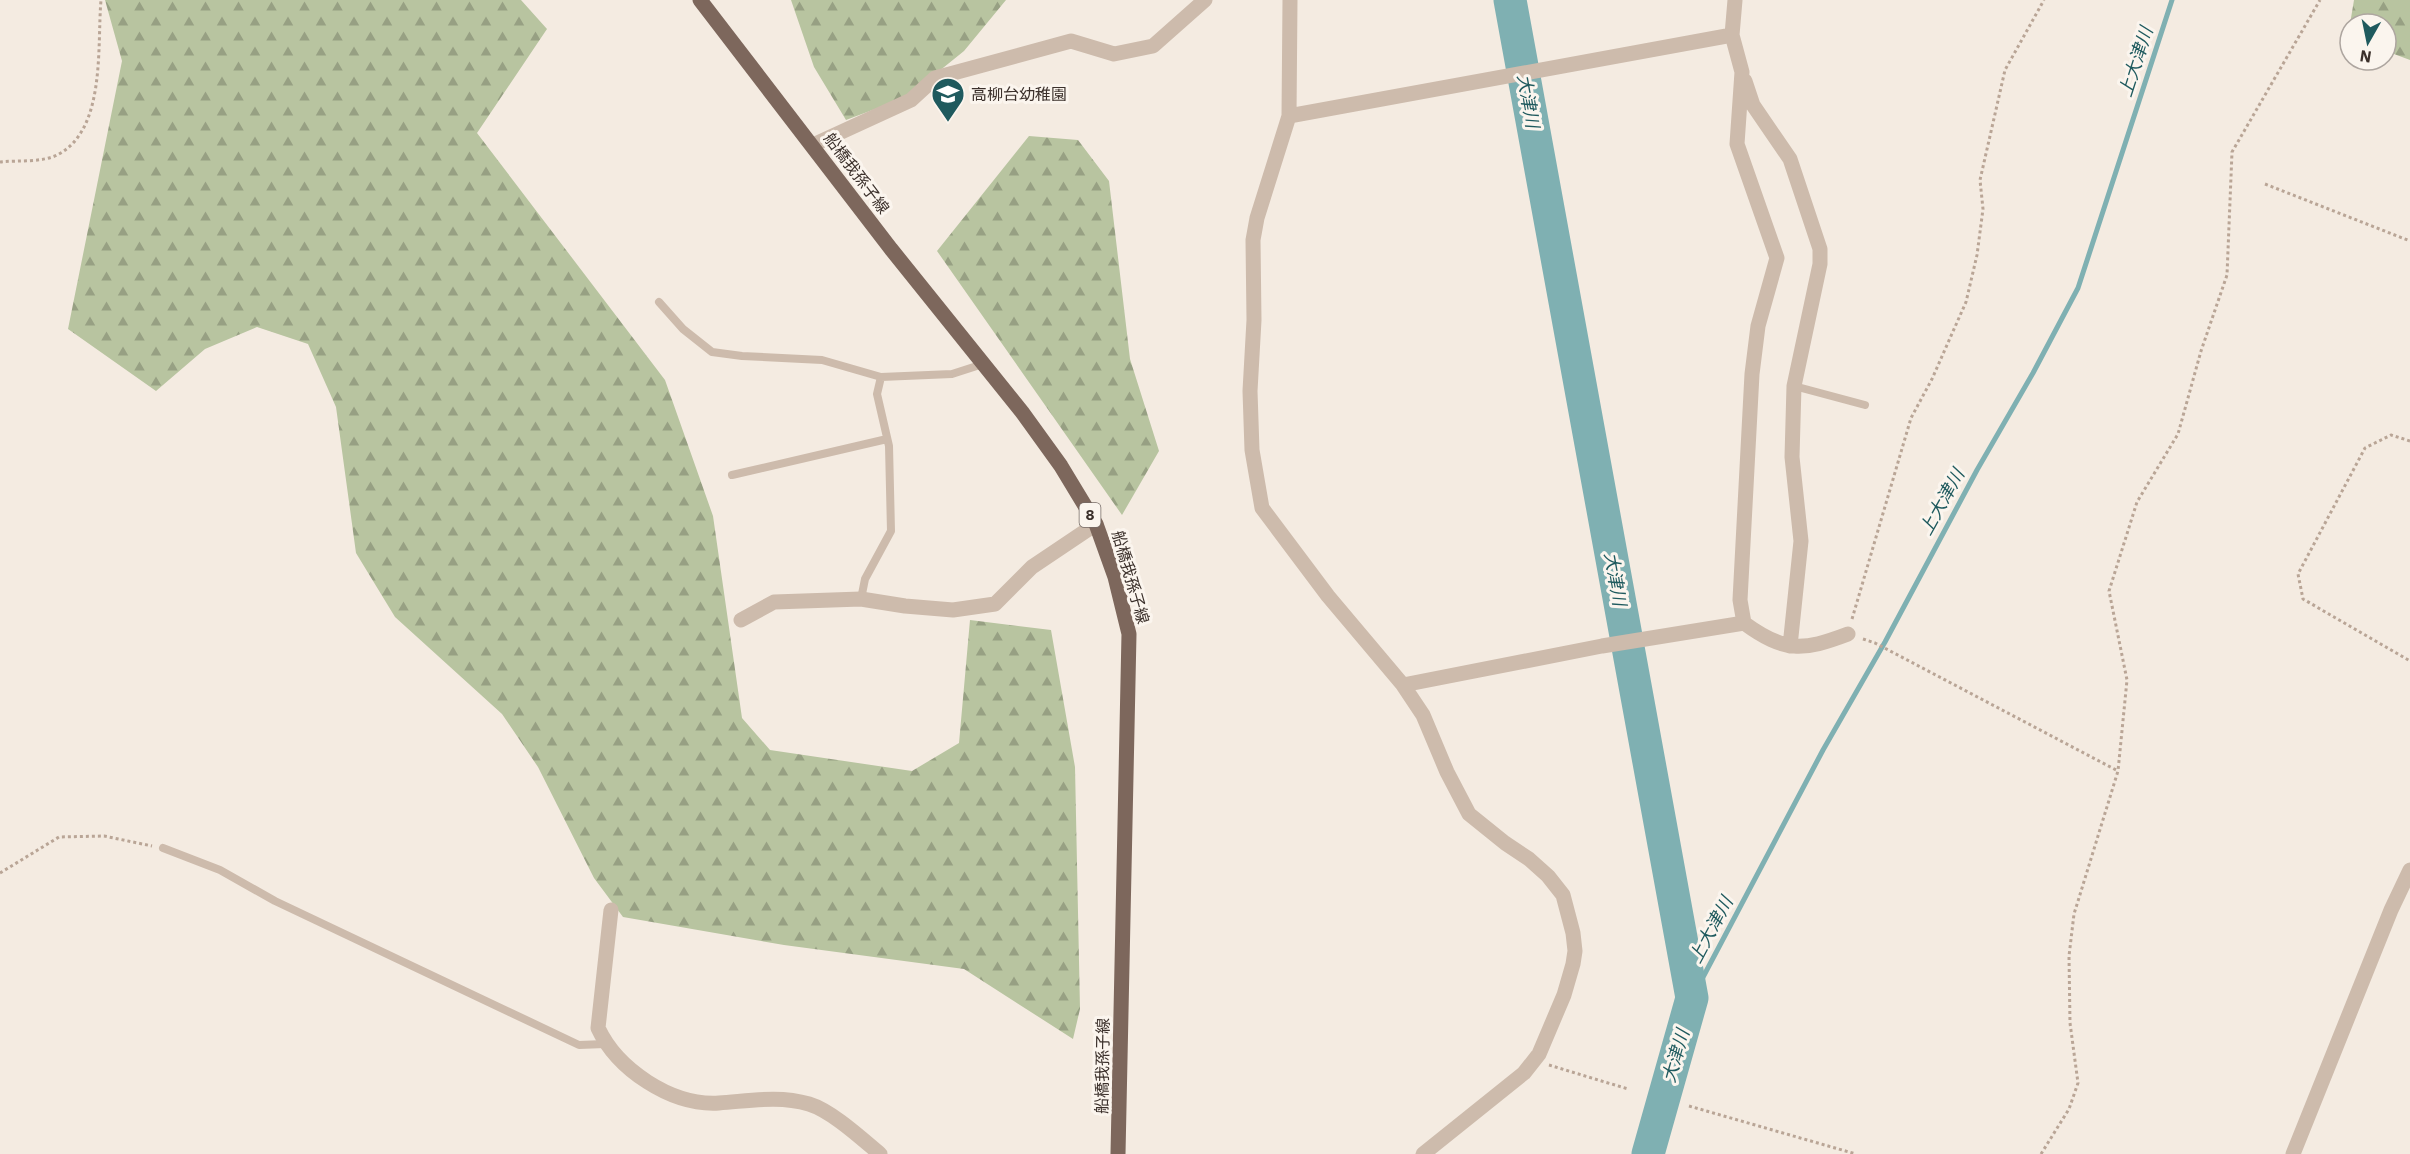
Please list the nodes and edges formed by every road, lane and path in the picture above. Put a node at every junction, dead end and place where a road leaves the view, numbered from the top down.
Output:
1 (100, 0) edge
2 (700, 0) edge
3 (1204, 0) edge
4 (1290, 0) edge
5 (1735, 0) edge
6 (2044, 0) edge
7 (2320, 0) edge
8 (1732, 35) junction
9 (1742, 72) junction
10 (1289, 116) junction
11 (813, 145) junction
12 (0, 162) edge
13 (2265, 184) dead end
14 (2410, 241) edge
15 (659, 302) dead end
16 (983, 364) junction
17 (881, 377) junction
18 (1794, 386) junction
19 (1864, 405) dead end
20 (887, 439) junction
21 (2410, 441) edge
22 (732, 475) dead end
23 (1096, 524) junction
24 (861, 599) junction
25 (741, 620) dead end
26 (1744, 623) junction
27 (1848, 634) joint
28 (1875, 643) dead end
29 (1790, 646) junction
30 (2410, 662) edge
31 (1403, 685) junction
32 (2118, 771) junction
33 (163, 848) joint
34 (2410, 870) edge
35 (0, 873) edge
36 (611, 910) dead end
37 (606, 1044) junction
38 (1535, 1060) junction
39 (1628, 1089) dead end
40 (1689, 1106) dead end
41 (880, 1154) edge
42 (1118, 1154) edge
43 (1423, 1154) edge
44 (1856, 1154) edge
45 (2041, 1154) edge
46 (2293, 1154) edge

1 - 12 path
2 - 11 main road, 船橋我孫子線 / 8
3 - 11 street
4 - 10 street
5 - 8 street
6 - 27 path
7 - 32 path
8 - 9 street
8 - 10 street
9 - 18 street
9 - 26 street
10 - 31 street
11 - 16 main road, 船橋我孫子線 / 8
13 - 14 path
15 - 17 lane
16 - 17 lane
16 - 23 main road, 船橋我孫子線 / 8
17 - 20 lane
18 - 19 lane
18 - 29 street
20 - 22 lane
20 - 24 lane
21 - 30 path
23 - 24 street
23 - 42 main road, 船橋我孫子線 / 8
24 - 25 street
26 - 29 street
26 - 31 street
27 - 29 street
28 - 32 path
31 - 38 street
32 - 45 path
33 - 35 path
33 - 37 lane
34 - 46 street
36 - 37 street
37 - 41 street
38 - 39 path
38 - 43 street
40 - 44 path

